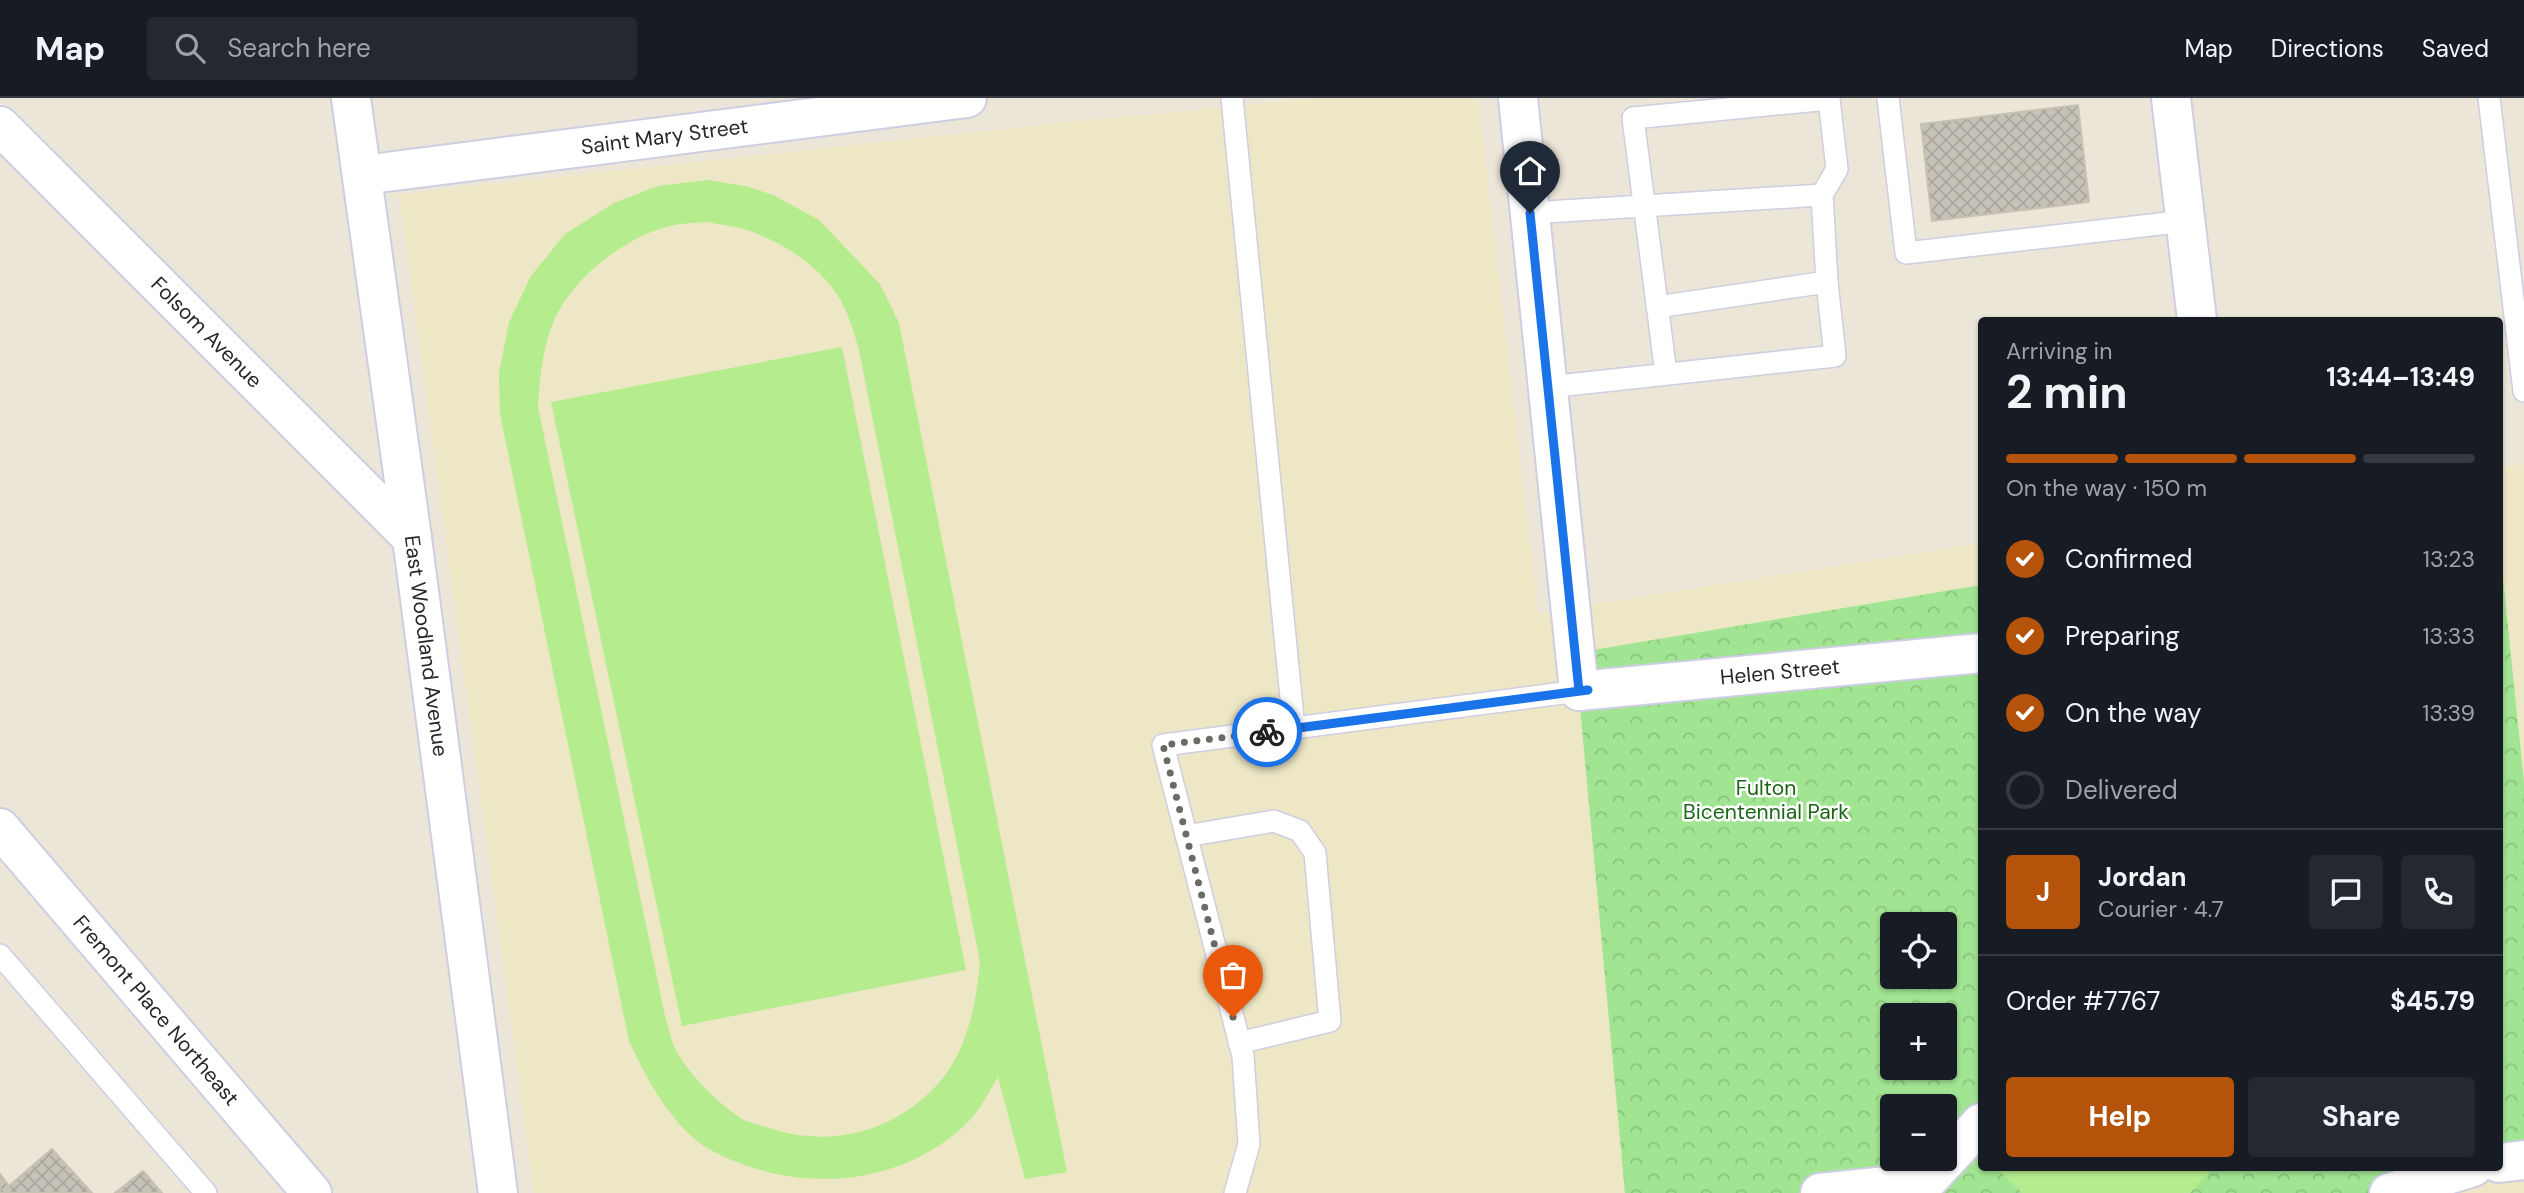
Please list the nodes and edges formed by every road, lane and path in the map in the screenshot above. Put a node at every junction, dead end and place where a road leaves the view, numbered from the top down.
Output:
1 (351, 98) edge
2 (1232, 98) edge
3 (1518, 98) edge
4 (1888, 98) edge
5 (2171, 98) edge
6 (2489, 98) edge
7 (945, 99) edge
8 (0, 126) edge
9 (363, 175) junction
10 (1822, 195) junction
11 (1643, 206) junction
12 (1530, 213) junction
13 (2186, 221) junction
14 (1827, 282) junction
15 (1657, 307) junction
16 (2197, 317) edge
17 (1666, 374) junction
18 (1548, 387) junction
19 (2524, 391) edge
20 (412, 538) junction
21 (1978, 653) edge
22 (1584, 690) junction
23 (1294, 728) junction
24 (0, 828) edge
25 (1186, 836) junction
26 (0, 955) edge
27 (1239, 1043) junction
28 (1978, 1127) edge
29 (2524, 1160) edge
30 (2503, 1163) edge
31 (2460, 1171) edge
32 (1928, 1187) edge
33 (206, 1193) edge
34 (312, 1193) edge
35 (498, 1193) edge
36 (1235, 1193) edge
37 (1820, 1193) edge
38 (2389, 1193) edge

1 - 9 street, East Woodland Avenue
2 - 23 lane
3 - 12 street
4 - 13 lane
5 - 13 street
6 - 19 lane
7 - 9 street, Saint Mary Street
8 - 20 street, Folsom Avenue
9 - 20 street, East Woodland Avenue
10 - 11 lane
10 - 11 lane
10 - 14 lane
11 - 12 lane
11 - 15 lane
12 - 18 street
13 - 16 street
14 - 15 lane
14 - 17 lane
15 - 17 lane
17 - 18 lane
18 - 22 street
20 - 35 street, East Woodland Avenue
21 - 22 street, Helen Street
22 - 23 lane
23 - 25 lane
24 - 34 street, Fremont Place Northeast
25 - 27 lane
25 - 27 lane
26 - 33 lane
27 - 36 lane
28 - 32 street
29 - 30 street
31 - 38 street
32 - 37 street

